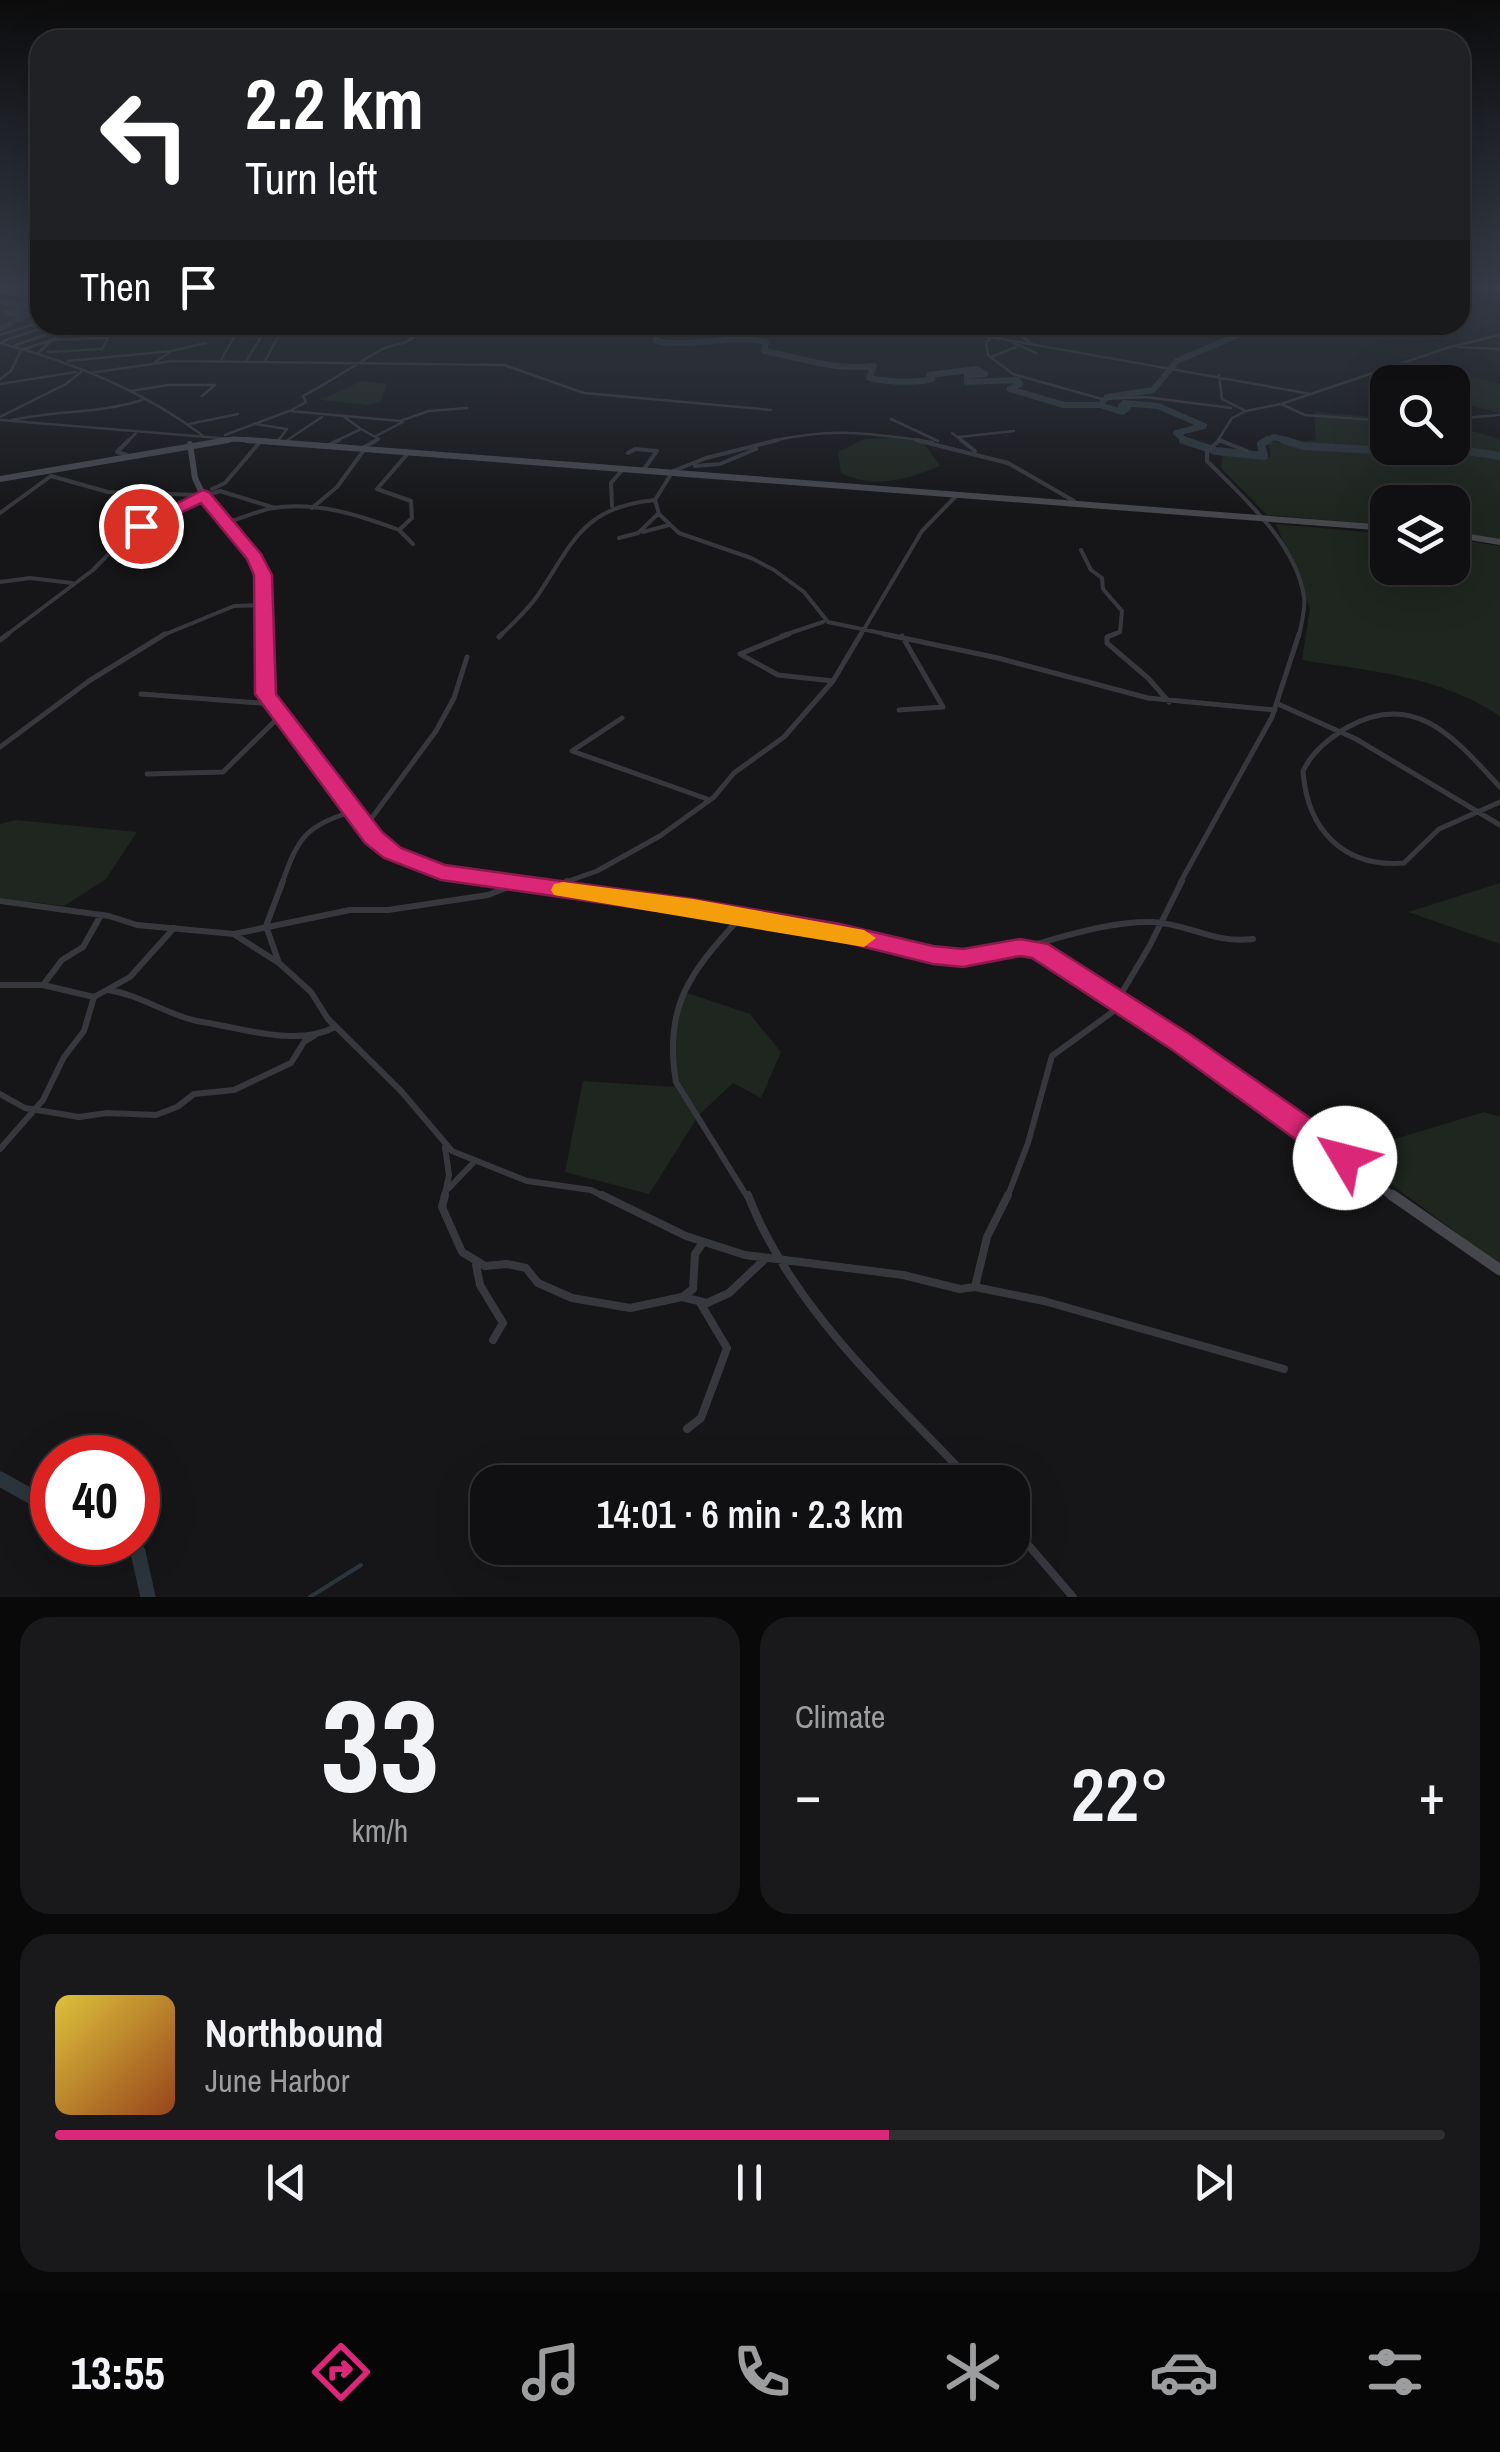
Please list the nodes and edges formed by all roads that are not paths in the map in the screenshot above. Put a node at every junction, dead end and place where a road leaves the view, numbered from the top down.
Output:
1 (70, 364) edge
2 (149, 364) edge
3 (360, 364) edge
4 (453, 364) edge
5 (999, 364) edge
6 (1140, 364) edge
7 (1401, 364) edge
8 (85, 372) junction
9 (1219, 376) junction
10 (0, 382) edge
11 (128, 392) junction
12 (1312, 394) junction
13 (202, 396) dead end
14 (142, 400) junction
15 (1281, 404) junction
16 (48, 406) dead end
17 (467, 408) dead end
18 (1232, 408) junction
19 (290, 410) junction
20 (770, 410) dead end
21 (1251, 410) junction
22 (43, 412) junction
23 (7, 413) junction
24 (238, 414) dead end
25 (324, 415) junction
26 (340, 415) junction
27 (1500, 415) edge
28 (22, 416) junction
29 (1470, 417) edge
30 (0, 418) edge
31 (891, 419) dead end
32 (405, 420) junction
33 (1370, 420) edge
34 (9, 421) junction
35 (252, 423) junction
36 (189, 424) junction
37 (360, 428) junction
38 (139, 431) junction
39 (1014, 432) dead end
40 (952, 433) dead end
41 (376, 436) junction
42 (223, 437) junction
43 (959, 437) junction
44 (205, 439) junction
45 (234, 439) junction
46 (262, 440) junction
47 (1219, 440) junction
48 (282, 441) junction
49 (190, 444) junction
50 (946, 444) junction
51 (330, 445) junction
52 (764, 445) junction
53 (365, 448) junction
54 (410, 451) junction
55 (1247, 451) dead end
56 (628, 453) dead end
57 (977, 453) junction
58 (127, 455) junction
59 (626, 467) junction
60 (687, 467) junction
61 (60, 468) junction
62 (644, 469) junction
63 (673, 471) junction
64 (51, 476) junction
65 (0, 479) edge
66 (959, 492) junction
67 (206, 494) junction
68 (655, 500) junction
69 (1074, 501) junction
70 (612, 506) junction
71 (275, 508) junction
72 (311, 509) junction
73 (0, 513) edge
74 (658, 514) junction
75 (1259, 517) junction
76 (227, 522) junction
77 (669, 525) junction
78 (1370, 526) edge
79 (399, 530) junction
80 (638, 533) junction
81 (1470, 537) edge
82 (618, 538) dead end
83 (1500, 542) edge
84 (413, 544) dead end
85 (1081, 550) dead end
86 (0, 582) edge
87 (74, 583) junction
88 (264, 606) junction
89 (825, 621) junction
90 (862, 628) junction
91 (499, 636) dead end
92 (902, 636) junction
93 (0, 640) edge
94 (466, 658) dead end
95 (833, 682) junction
96 (141, 694) dead end
97 (1169, 702) junction
98 (273, 704) junction
99 (1276, 707) junction
100 (899, 710) dead end
101 (281, 714) junction
102 (622, 718) dead end
103 (1341, 731) junction
104 (0, 747) edge
105 (147, 774) dead end
106 (1500, 787) edge
107 (710, 800) junction
108 (1500, 802) edge
109 (354, 811) junction
110 (1476, 812) junction
111 (1500, 826) edge
112 (366, 827) junction
113 (516, 884) junction
114 (554, 889) junction
115 (0, 901) edge
116 (101, 915) junction
117 (740, 918) junction
118 (1162, 923) junction
119 (266, 926) junction
120 (174, 928) junction
121 (234, 934) junction
122 (1253, 939) dead end
123 (1026, 947) junction
124 (279, 963) junction
125 (0, 985) edge
126 (43, 985) junction
127 (104, 990) junction
128 (94, 997) junction
129 (1121, 1001) junction
130 (334, 1027) junction
131 (314, 1036) junction
132 (0, 1094) edge
133 (36, 1110) junction
134 (444, 1144) junction
135 (0, 1149) edge
136 (473, 1162) junction
137 (446, 1192) junction
138 (703, 1242) junction
139 (767, 1259) junction
140 (780, 1261) junction
141 (474, 1262) junction
142 (1500, 1270) edge
143 (976, 1287) junction
144 (682, 1296) junction
145 (696, 1298) junction
146 (493, 1340) dead end
147 (1284, 1370) dead end
148 (687, 1429) dead end
149 (956, 1465) edge
150 (1030, 1547) edge
151 (1073, 1597) edge

1 - 8 street
2 - 8 street
3 - 19 street
4 - 20 street
5 - 18 street
6 - 9 street
7 - 12 street
8 - 10 street
8 - 11 street
8 - 23 street
9 - 12 street
9 - 18 street
11 - 13 street
11 - 14 street
12 - 15 street
14 - 22 street
14 - 36 street
15 - 21 street
15 - 33 street
16 - 22 street
17 - 32 street
18 - 21 street
19 - 25 street
19 - 35 street
21 - 47 street
22 - 28 street
23 - 28 street
23 - 30 street
24 - 36 street
25 - 26 street
25 - 48 street
26 - 32 street
26 - 37 street
27 - 29 street
28 - 34 street
30 - 34 street
31 - 50 street
32 - 41 street
34 - 38 street
35 - 42 street
35 - 48 street
36 - 44 street
37 - 41 street
37 - 51 street
38 - 44 street
38 - 58 street
39 - 43 street
40 - 43 street
41 - 53 street
42 - 44 street
42 - 45 street
43 - 57 street
44 - 45 street
44 - 49 street
45 - 46 street
46 - 48 street
46 - 67 street
47 - 55 street
47 - 75 street
48 - 51 street
49 - 58 street
49 - 67 street
50 - 52 street
50 - 57 street
51 - 53 street
52 - 60 street
52 - 60 street
53 - 54 street
53 - 72 street
54 - 59 street
54 - 79 street
56 - 62 street
57 - 69 street
58 - 61 street
59 - 62 street
59 - 70 street
60 - 63 street
61 - 64 street
61 - 65 street
62 - 63 street
63 - 66 street
63 - 68 street
64 - 67 street
64 - 73 street
66 - 69 street
66 - 90 street
67 - 71 street
67 - 76 street
67 - 87 street
68 - 70 street
68 - 74 street
69 - 75 street
70 - 91 street
71 - 72 street
71 - 76 street
72 - 79 street
74 - 77 street
74 - 80 street
75 - 78 street
75 - 99 street
76 - 88 street
77 - 80 street
77 - 89 street
79 - 84 street
80 - 82 street
81 - 83 street
85 - 97 street
86 - 87 street
87 - 93 street
88 - 98 street
88 - 104 street
89 - 90 street
89 - 95 street
90 - 92 street
90 - 95 street
92 - 97 street
92 - 100 street
94 - 112 street
95 - 107 street
96 - 98 street
97 - 99 street
98 - 101 street
99 - 103 street
99 - 118 street
101 - 105 street
101 - 109 street
102 - 107 street
103 - 106 street
103 - 110 street
103 - 110 street
107 - 114 street
108 - 110 street
109 - 112 street
109 - 119 street
110 - 111 street
112 - 113 street
113 - 114 street
113 - 119 street
114 - 117 street
115 - 116 street
116 - 120 street
116 - 126 street
117 - 123 street
117 - 140 street
118 - 122 street
118 - 123 street
118 - 129 street
119 - 121 street
119 - 124 street
120 - 121 street
120 - 127 street
121 - 124 street
123 - 129 street
124 - 130 street
125 - 126 street
126 - 128 street
127 - 128 street
127 - 131 street
128 - 133 street
129 - 142 street
129 - 143 street
130 - 131 street
130 - 134 street
131 - 133 street
132 - 133 street
133 - 135 street
134 - 136 street
134 - 137 street
136 - 137 street
136 - 138 street
137 - 141 street
138 - 139 street
138 - 144 street
139 - 140 street
139 - 145 street
140 - 143 street
140 - 149 street
141 - 144 street
141 - 146 street
143 - 147 street
144 - 145 street
145 - 148 street
150 - 151 street

